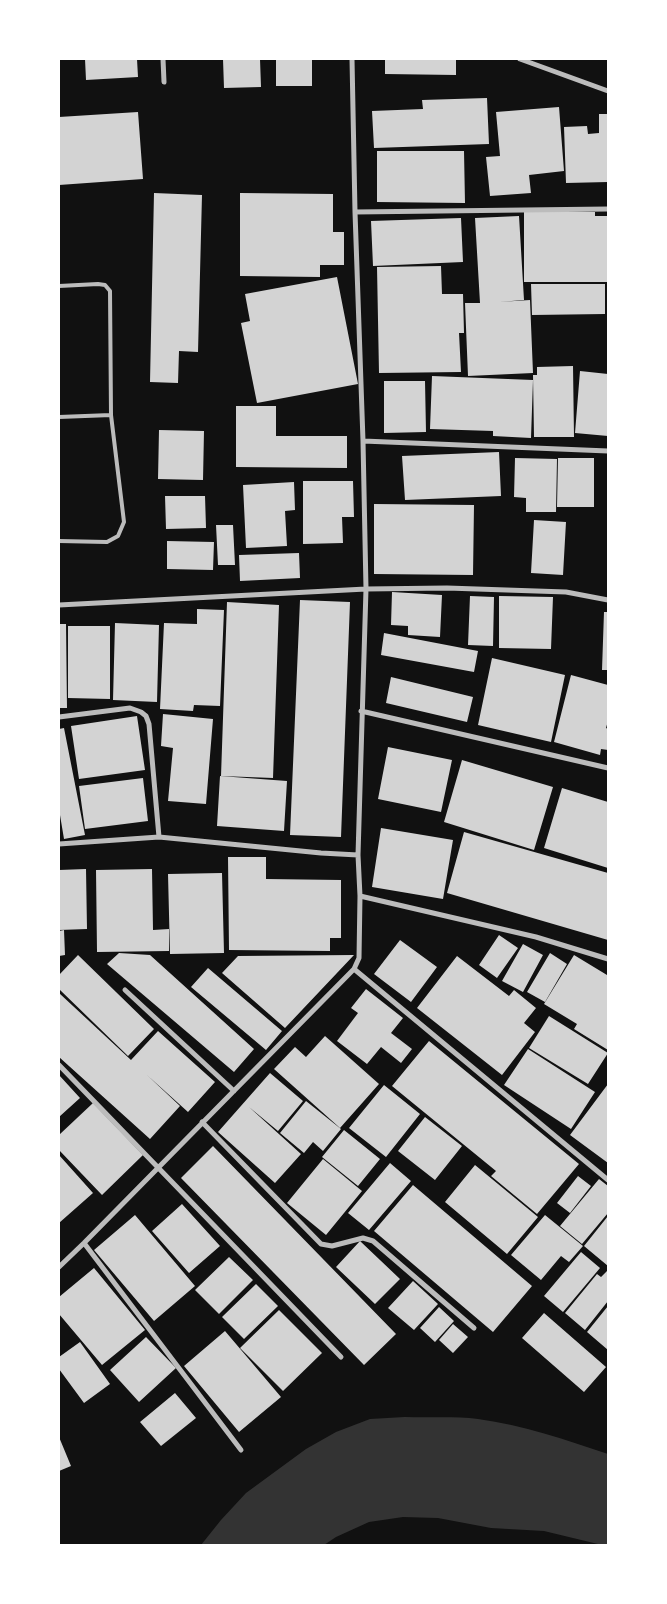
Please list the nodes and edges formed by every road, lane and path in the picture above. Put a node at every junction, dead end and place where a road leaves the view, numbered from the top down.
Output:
1 (163, 59) edge
2 (352, 59) edge
3 (520, 59) edge
4 (164, 82) dead end
5 (608, 91) edge
6 (608, 209) edge
7 (355, 212) junction
8 (59, 286) edge
9 (111, 415) junction
10 (59, 417) edge
11 (363, 441) junction
12 (608, 451) edge
13 (59, 542) edge
14 (366, 589) junction
15 (608, 600) edge
16 (59, 605) edge
17 (361, 711) junction
18 (59, 717) edge
19 (608, 768) edge
20 (159, 837) junction
21 (59, 844) edge
22 (358, 855) junction
23 (360, 896) junction
24 (608, 959) edge
25 (354, 969) junction
26 (125, 990) dead end
27 (59, 1065) edge
28 (234, 1091) junction
29 (202, 1122) junction
30 (159, 1167) junction
31 (608, 1180) edge
32 (84, 1243) junction
33 (59, 1267) edge
34 (474, 1328) dead end
35 (341, 1357) dead end
36 (241, 1450) dead end

1 - 4 street
2 - 7 street
3 - 5 street
6 - 7 street
7 - 11 street
8 - 9 lane
9 - 10 lane
9 - 13 lane
11 - 12 street
11 - 14 street
14 - 15 street
14 - 16 street
14 - 17 street
17 - 19 street
17 - 22 street
18 - 20 street
20 - 21 street
20 - 22 street
22 - 23 street
23 - 24 street
23 - 25 street
25 - 28 street
25 - 31 street
26 - 28 street
27 - 30 street
28 - 29 street
29 - 30 street
29 - 34 street
30 - 32 street
30 - 35 street
32 - 33 street
32 - 36 street

